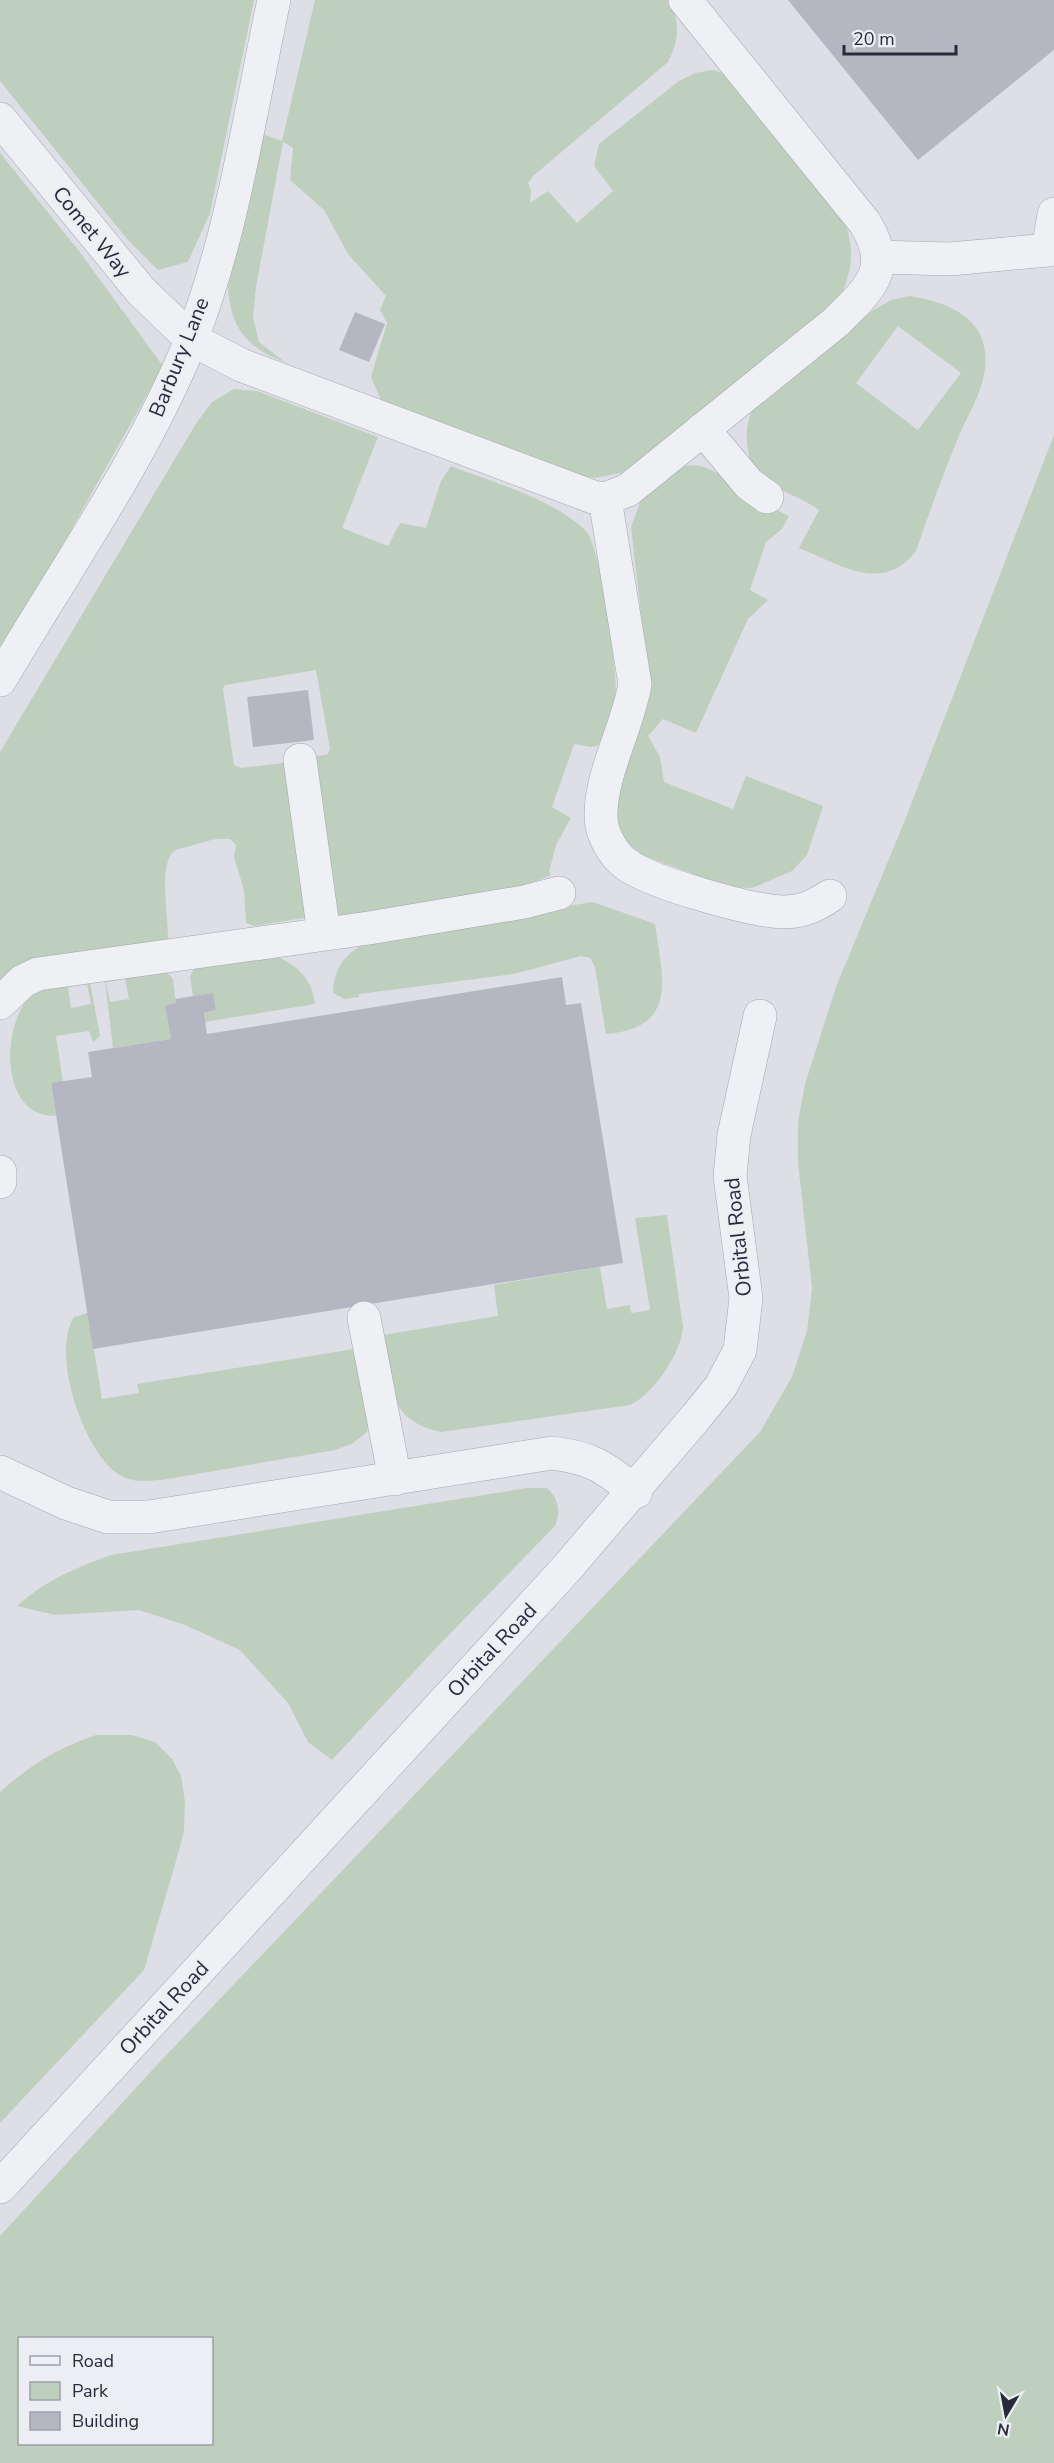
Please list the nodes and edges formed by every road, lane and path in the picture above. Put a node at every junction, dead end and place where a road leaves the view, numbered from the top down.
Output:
1 (274, 0) edge
2 (685, 0) edge
3 (0, 119) edge
4 (1054, 214) edge
5 (878, 257) junction
6 (191, 339) junction
7 (704, 429) junction
8 (767, 497) dead end
9 (605, 499) junction
10 (0, 680) edge
11 (300, 760) dead end
12 (559, 893) dead end
13 (830, 896) dead end
14 (324, 934) junction
15 (0, 1003) edge
16 (760, 1016) dead end
17 (0, 1172) edge
18 (0, 1182) edge
19 (364, 1318) dead end
20 (0, 1472) edge
21 (395, 1479) junction
22 (636, 1492) junction
23 (0, 2187) edge

1 - 6 street, Barbury Lane
2 - 5 street
3 - 6 street, Comet Way
4 - 5 street
5 - 7 street
6 - 9 street, Comet Way
6 - 10 street, Barbury Lane
7 - 8 street
7 - 9 street
9 - 13 street
11 - 14 street
12 - 14 street
14 - 15 street
16 - 22 street, Orbital Road
17 - 18 street
19 - 21 street
20 - 21 street
21 - 22 street
22 - 23 street, Orbital Road

